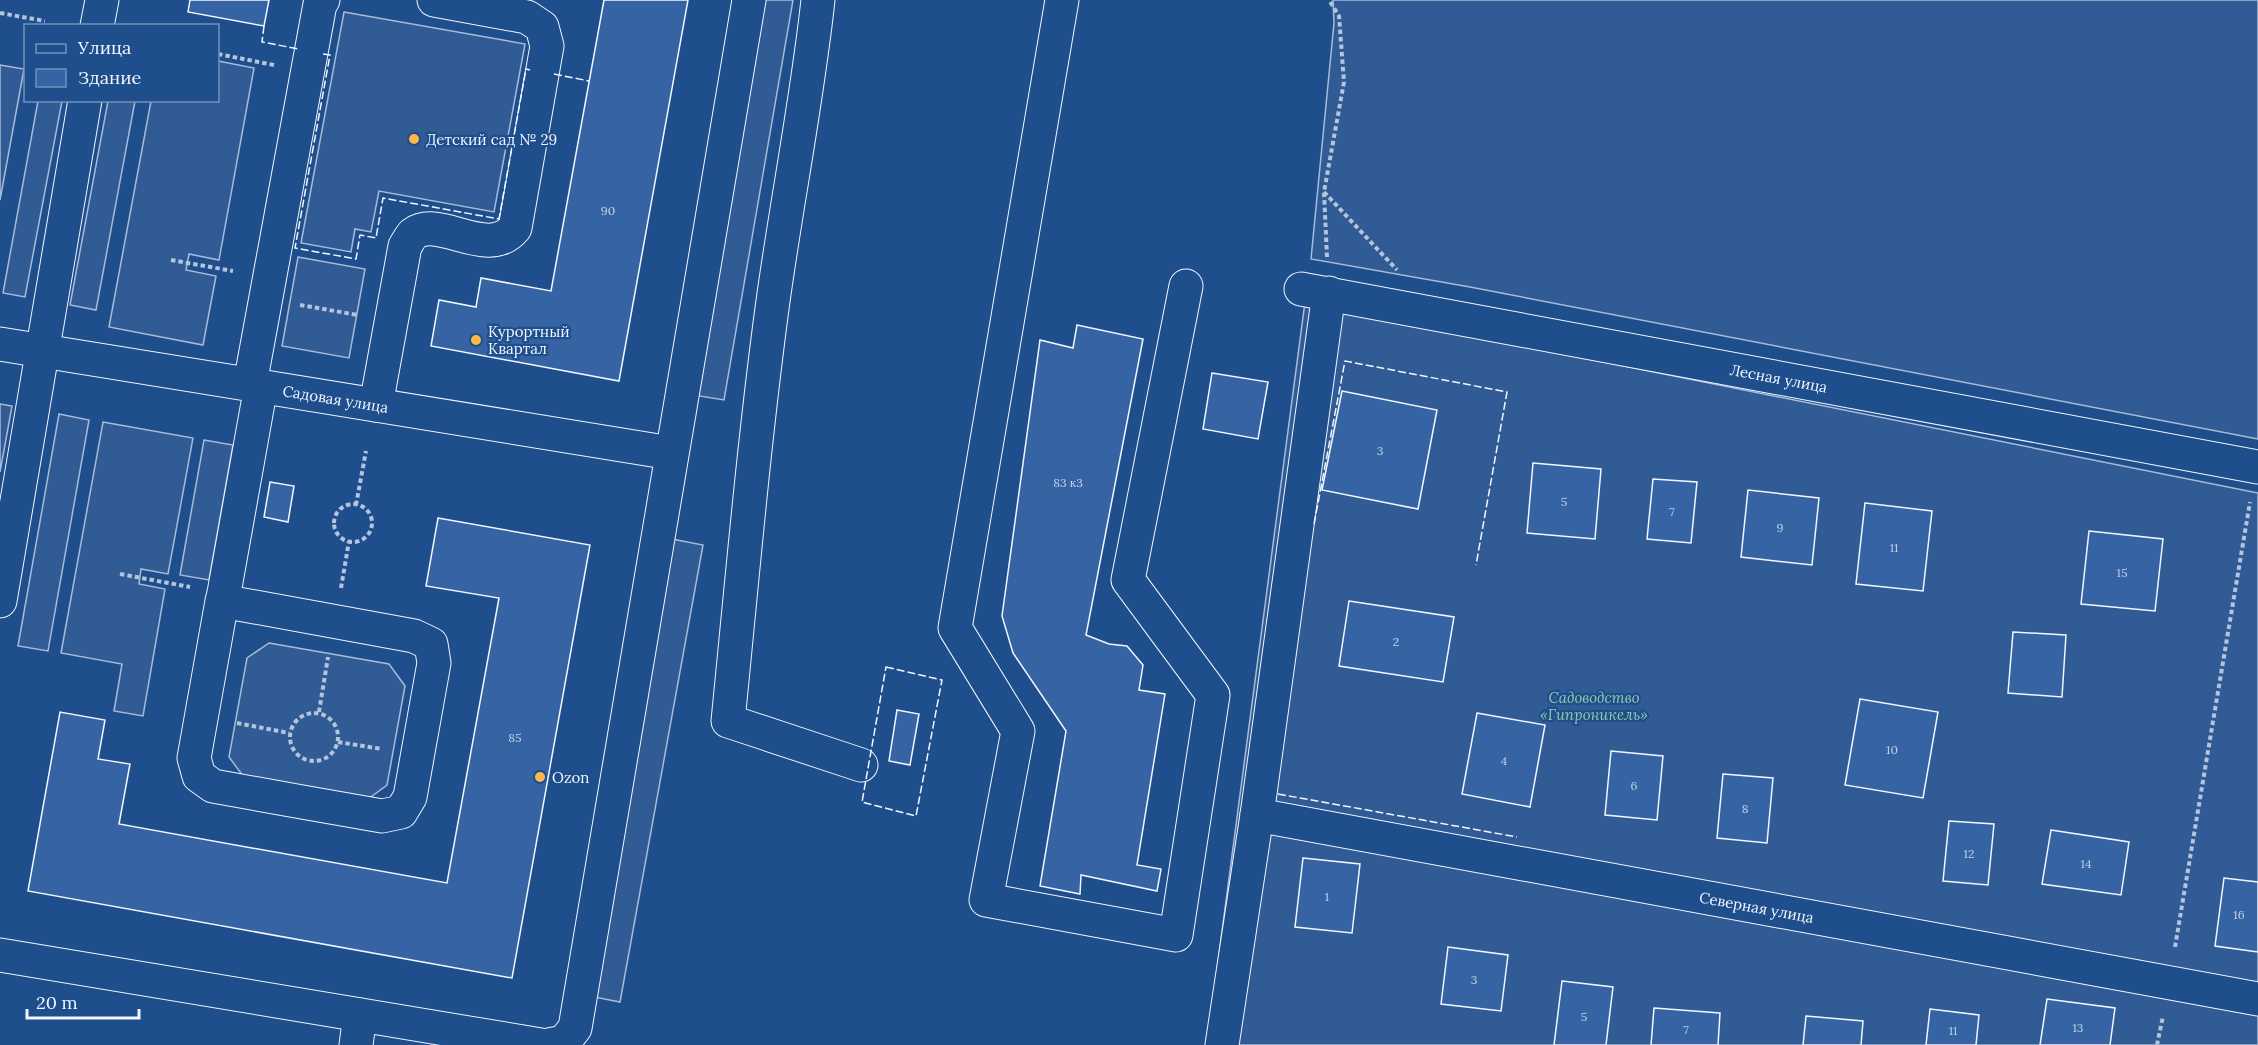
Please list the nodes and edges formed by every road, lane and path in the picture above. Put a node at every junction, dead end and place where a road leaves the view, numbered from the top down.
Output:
1 (102, 0) edge
2 (323, 0) edge
3 (434, 0) edge
4 (749, 0) edge
5 (818, 0) edge
6 (1062, 0) edge
7 (1329, 0) edge
8 (0, 13) edge
9 (45, 21) dead end
10 (97, 24) edge
11 (219, 54) edge
12 (308, 71) junction
13 (85, 102) edge
14 (1324, 192) junction
15 (171, 260) dead end
16 (1401, 273) dead end
17 (1186, 286) dead end
18 (268, 288) junction
19 (1315, 291) junction
20 (391, 321) junction
21 (0, 344) edge
22 (43, 351) junction
23 (256, 385) junction
24 (376, 405) junction
25 (366, 451) dead end
26 (671, 453) junction
27 (2257, 467) edge
28 (356, 505) junction
29 (120, 574) dead end
30 (223, 597) junction
31 (0, 601) edge
32 (201, 717) junction
33 (289, 733) junction
34 (338, 742) junction
35 (417, 756) junction
36 (861, 765) dead end
37 (1257, 815) junction
38 (0, 955) edge
39 (2169, 982) junction
40 (2258, 999) edge
41 (358, 1030) edge
42 (541, 1045) edge
43 (549, 1045) edge
44 (1222, 1045) edge
45 (2157, 1045) edge

1 - 10 street
2 - 12 street
3 - 20 street
4 - 26 street
5 - 36 street
6 - 17 street
7 - 14 path
8 - 9 path
11 - 12 path
12 - 18 street
13 - 22 street
14 - 16 path
14 - 19 path
15 - 18 path
18 - 20 path
18 - 23 street
19 - 27 street, Лесная улица
19 - 37 street
20 - 24 street
21 - 22 street, Садовая улица
22 - 23 street, Садовая улица
22 - 31 street
23 - 24 street, Садовая улица
23 - 30 street
24 - 26 street, Садовая улица
25 - 28 path
26 - 43 street
27 - 39 path
28 - 28 path
29 - 30 path
30 - 32 street
30 - 35 street
32 - 33 path
32 - 35 street
33 - 34 path
33 - 34 path
34 - 35 path
37 - 39 street, Северная улица
37 - 44 street
38 - 41 street
39 - 40 street, Северная улица
39 - 45 path
41 - 42 street

